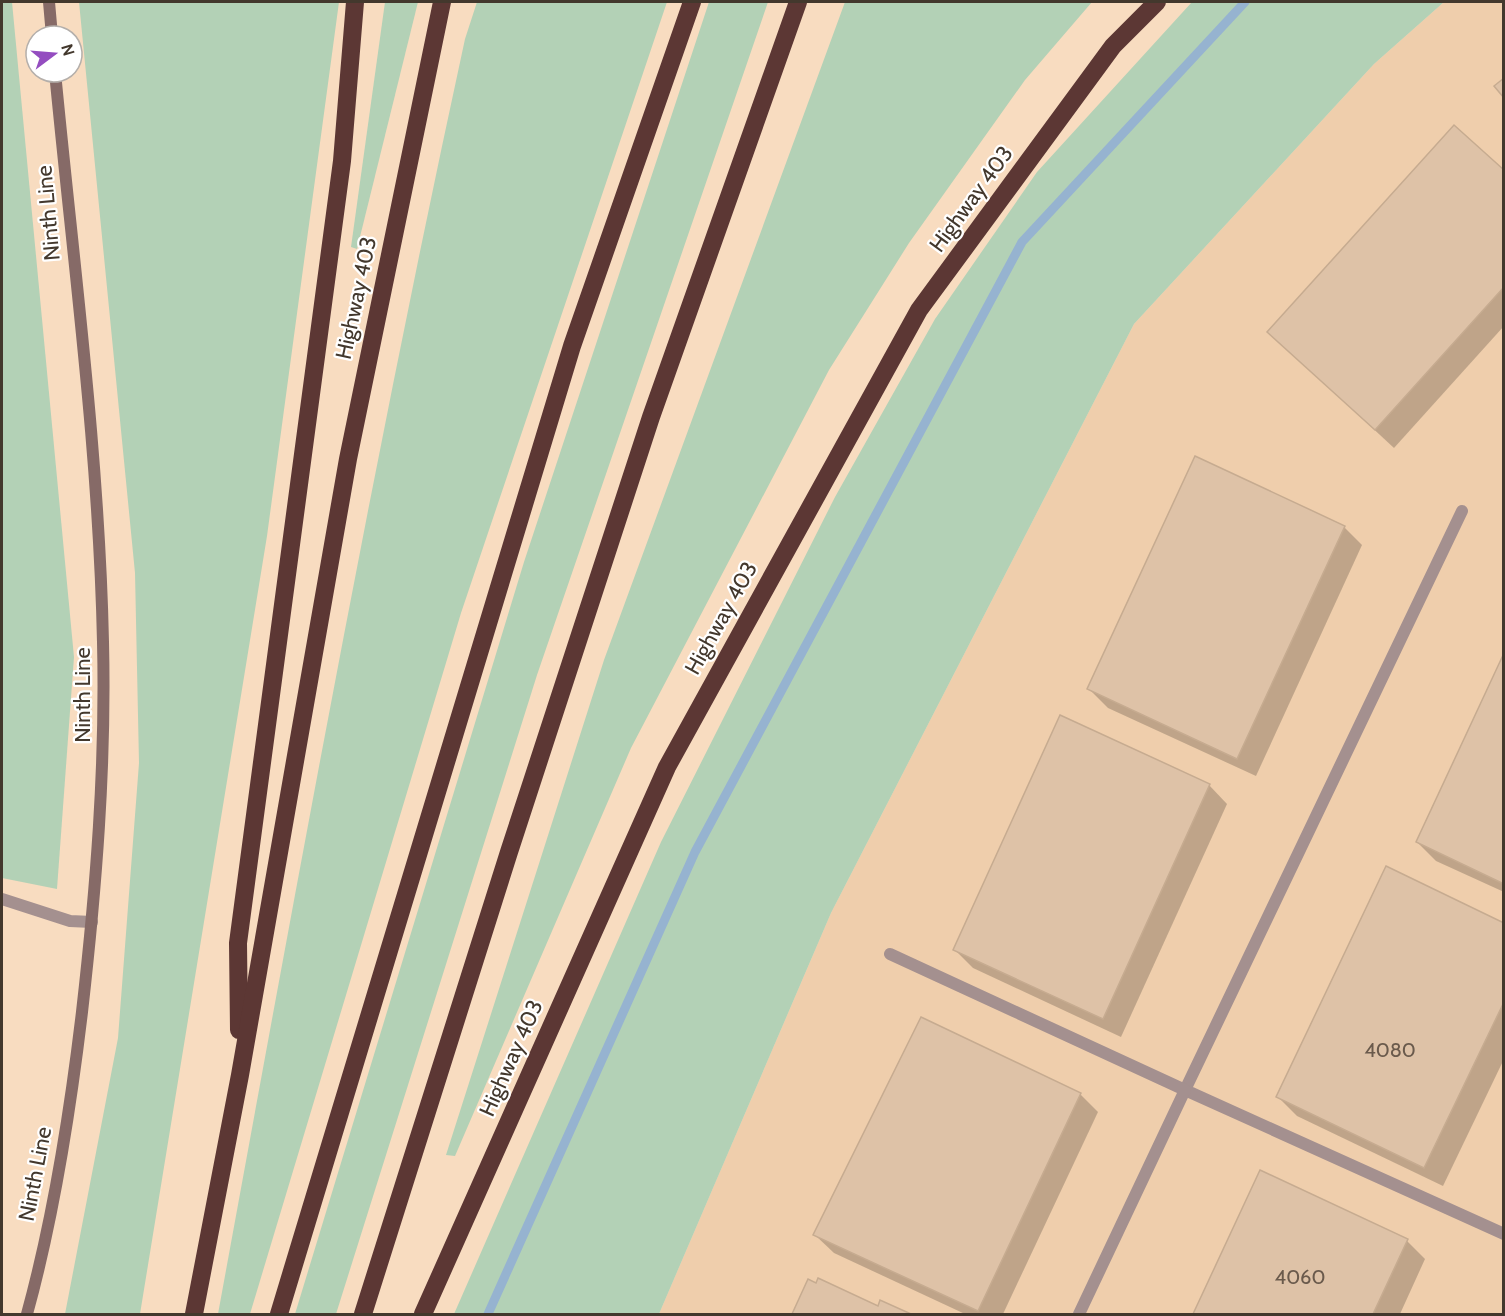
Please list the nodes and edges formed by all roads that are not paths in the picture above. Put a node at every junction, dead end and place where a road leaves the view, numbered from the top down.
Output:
1 (49, 2) edge
2 (355, 2) edge
3 (442, 2) edge
4 (692, 2) edge
5 (798, 2) edge
6 (1157, 2) edge
7 (51, 24) edge
8 (56, 84) edge
9 (1462, 511) dead end
10 (2, 899) edge
11 (92, 922) junction
12 (890, 954) dead end
13 (240, 1075) junction
14 (1185, 1090) junction
15 (1503, 1234) edge
16 (27, 1314) edge
17 (194, 1314) edge
18 (279, 1314) edge
19 (363, 1314) edge
20 (423, 1314) edge
21 (1079, 1314) edge

1 - 7 main road
2 - 13 highway
3 - 13 highway, Highway 403
4 - 18 highway
5 - 19 highway
6 - 20 highway, Highway 403
8 - 11 main road, Ninth Line
9 - 14 lane
10 - 11 lane
11 - 16 main road, Ninth Line
12 - 14 lane
13 - 17 highway, Highway 403
14 - 15 lane
14 - 21 lane

